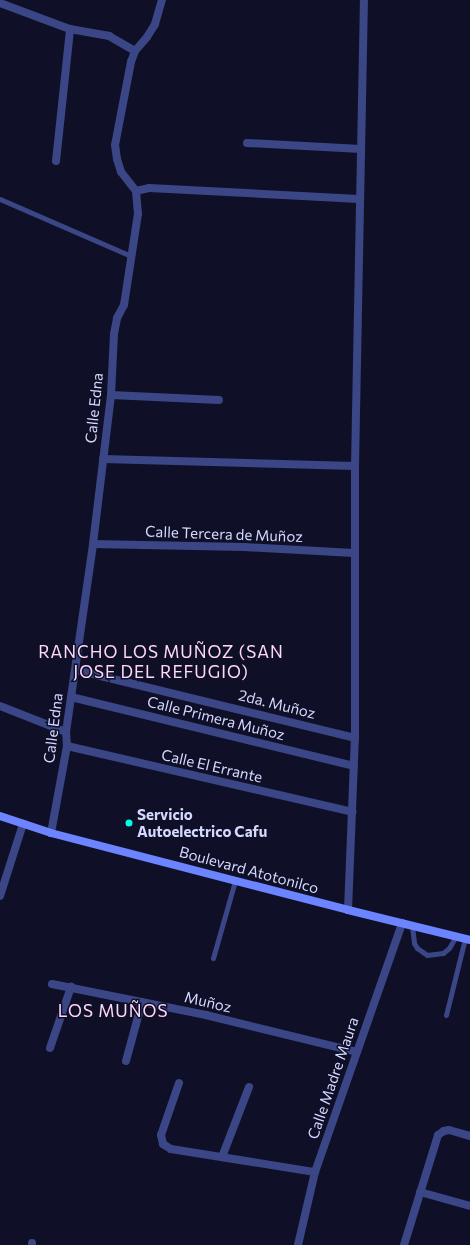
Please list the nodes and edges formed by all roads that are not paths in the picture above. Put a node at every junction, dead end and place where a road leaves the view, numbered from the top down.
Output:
1 (162, 0) edge
2 (364, 0) edge
3 (0, 3) edge
4 (70, 29) junction
5 (135, 51) junction
6 (247, 143) dead end
7 (361, 149) junction
8 (56, 161) dead end
9 (136, 191) junction
10 (0, 199) edge
11 (359, 199) junction
12 (131, 256) junction
13 (111, 395) junction
14 (219, 400) dead end
15 (103, 459) junction
16 (354, 466) junction
17 (93, 544) junction
18 (354, 554) junction
19 (76, 670) junction
20 (71, 697) junction
21 (0, 706) edge
22 (66, 732) junction
23 (355, 738) junction
24 (67, 746) junction
25 (354, 766) junction
26 (352, 812) junction
27 (0, 816) edge
28 (23, 824) junction
29 (51, 833) junction
30 (235, 881) junction
31 (0, 896) edge
32 (348, 910) junction
33 (402, 923) junction
34 (412, 926) junction
35 (456, 936) junction
36 (467, 939) edge
37 (213, 958) dead end
38 (52, 984) dead end
39 (71, 987) junction
40 (142, 1002) junction
41 (446, 1015) dead end
42 (50, 1048) dead end
43 (357, 1052) junction
44 (126, 1061) dead end
45 (179, 1083) dead end
46 (249, 1087) dead end
47 (470, 1136) edge
48 (222, 1157) junction
49 (315, 1172) junction
50 (420, 1192) junction
51 (470, 1206) edge
52 (298, 1245) edge
53 (404, 1245) edge

1 - 5 street
2 - 7 street
3 - 4 street
4 - 5 street
4 - 8 street
5 - 9 street
6 - 7 street
7 - 11 street
9 - 11 street
9 - 12 street, Calle Edna
10 - 12 lane
11 - 16 street
12 - 13 street, Calle Edna
13 - 14 street
13 - 15 street, Calle Edna
15 - 16 street
15 - 17 street, Calle Edna
16 - 18 street
17 - 18 street, Calle Tercera de Muñoz
17 - 19 street, Calle Edna
18 - 23 street
19 - 20 street, Calle Edna
19 - 23 street, 2da. Muñoz
20 - 22 street, Calle Edna
20 - 25 street, Calle Primera Muñoz
21 - 22 street
22 - 24 street, Calle Edna
23 - 25 street
24 - 26 street, Calle El Errante
24 - 29 street, Calle Edna
25 - 26 street
26 - 32 street
27 - 28 street, Boulevard Atotonilco
28 - 29 street, Boulevard Atotonilco
28 - 31 street
29 - 30 street, Boulevard Atotonilco
30 - 32 street, Boulevard Atotonilco
30 - 37 lane
32 - 33 street, Boulevard Atotonilco
33 - 34 street, Boulevard Atotonilco
33 - 43 street, Calle Madre Maura
34 - 35 street, Boulevard Atotonilco
34 - 35 lane
35 - 36 street, Boulevard Atotonilco
36 - 41 lane
38 - 39 street, Muñoz
39 - 40 street, Muñoz
39 - 42 street
40 - 43 street, Muñoz
40 - 44 street
43 - 49 street, Calle Madre Maura
45 - 48 street
46 - 48 street
47 - 50 street
48 - 49 street
49 - 52 street, Calle Madre Maura
50 - 51 street
50 - 53 street

